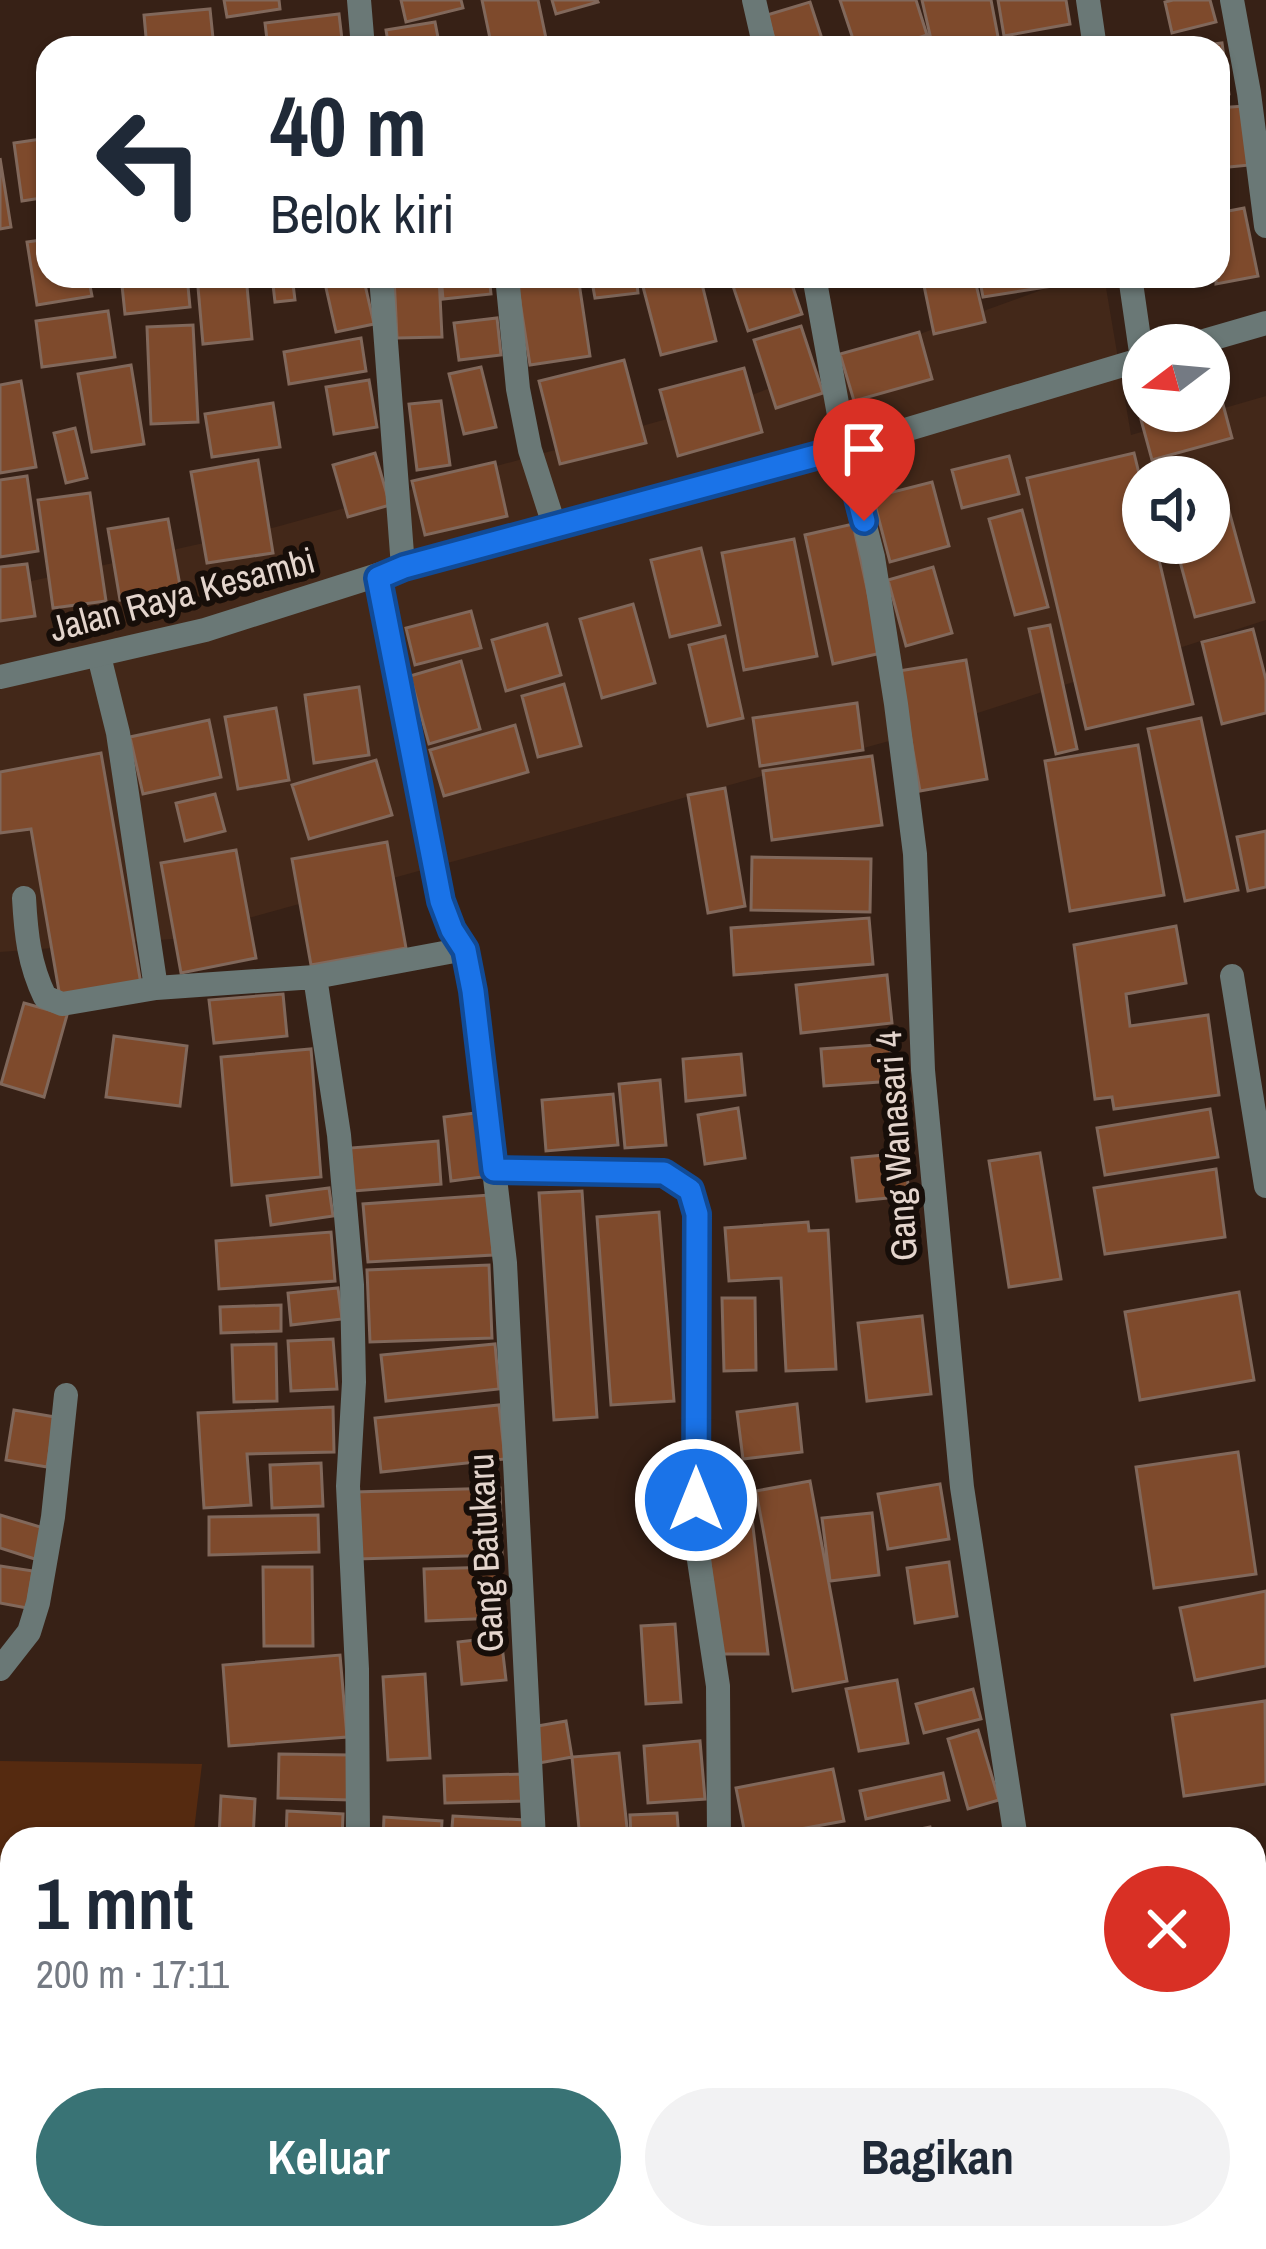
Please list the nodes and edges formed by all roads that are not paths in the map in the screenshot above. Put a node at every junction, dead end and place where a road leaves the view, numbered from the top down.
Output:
1 (359, 0) edge
2 (754, 0) edge
3 (1088, 0) edge
4 (1232, 0) edge
5 (362, 36) edge
6 (762, 36) edge
7 (1093, 36) edge
8 (1266, 226) edge
9 (382, 288) edge
10 (508, 288) edge
11 (816, 288) edge
12 (1132, 288) edge
13 (1138, 324) edge
14 (1266, 324) edge
15 (1230, 334) edge
16 (1122, 365) edge
17 (845, 448) junction
18 (555, 528) junction
19 (404, 567) junction
20 (378, 578) junction
21 (99, 656) junction
22 (0, 677) edge
23 (24, 898) dead end
24 (465, 950) junction
25 (1232, 976) dead end
26 (315, 977) junction
27 (157, 988) junction
28 (494, 1170) junction
29 (1266, 1186) edge
30 (66, 1395) dead end
31 (0, 1669) edge
32 (358, 1827) edge
33 (533, 1827) edge
34 (719, 1827) edge
35 (1014, 1827) edge

1 - 5 street
2 - 6 street
3 - 7 street
4 - 8 street
9 - 19 street
10 - 18 street
11 - 17 street, Gang Wanasari 4
12 - 13 street
14 - 15 street
16 - 17 street, Jalan Raya Kesambi
17 - 18 street, Jalan Raya Kesambi
17 - 35 street, Gang Wanasari 4
18 - 19 street, Jalan Raya Kesambi
19 - 20 street, Jalan Raya Kesambi
20 - 21 street, Jalan Raya Kesambi
20 - 24 street, Gang Batukaru
21 - 22 street, Jalan Raya Kesambi
21 - 27 street
23 - 27 street
24 - 26 street
24 - 28 street, Gang Batukaru
25 - 29 street
26 - 27 street
26 - 32 street
28 - 33 street, Gang Batukaru
28 - 34 street
30 - 31 street

